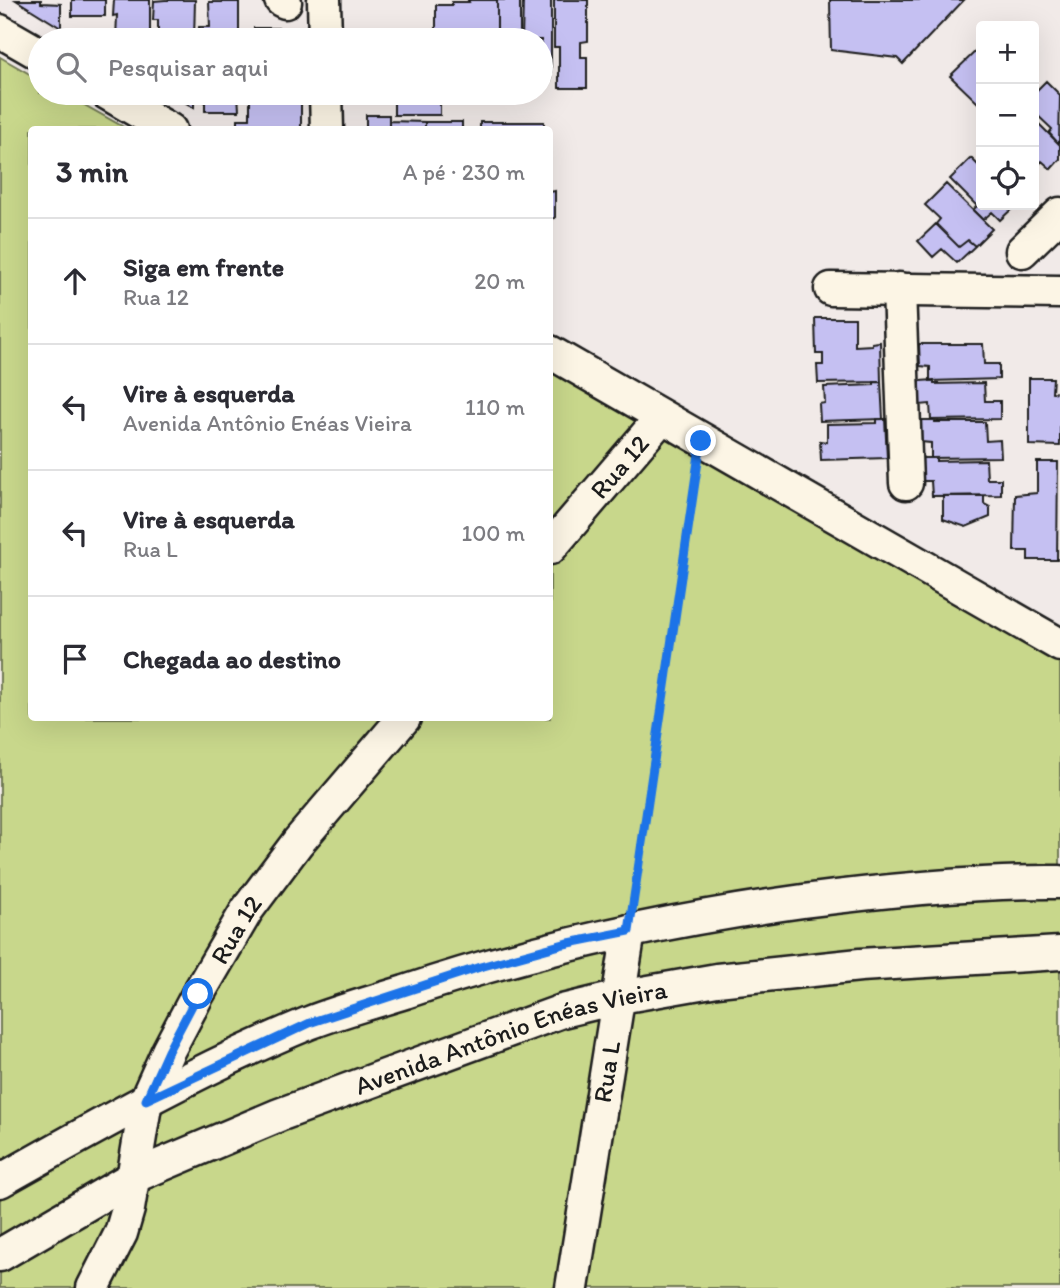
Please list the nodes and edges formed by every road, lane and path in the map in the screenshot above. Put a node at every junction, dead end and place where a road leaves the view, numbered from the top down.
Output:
1 (324, 0) edge
2 (325, 28) edge
3 (0, 31) edge
4 (28, 47) edge
5 (127, 105) edge
6 (326, 105) edge
7 (163, 126) edge
8 (327, 126) edge
9 (1060, 214) edge
10 (1022, 251) dead end
11 (831, 289) dead end
12 (899, 289) junction
13 (1060, 292) edge
14 (553, 354) edge
15 (661, 418) junction
16 (701, 441) junction
17 (906, 483) dead end
18 (553, 544) edge
19 (1060, 645) edge
20 (401, 721) edge
21 (1060, 882) edge
22 (629, 931) junction
23 (1060, 953) edge
24 (620, 997) junction
25 (146, 1100) junction
26 (135, 1176) junction
27 (0, 1181) edge
28 (0, 1255) edge
29 (93, 1288) edge
30 (572, 1288) edge

1 - 2 street
3 - 4 street
5 - 7 street
6 - 8 street
9 - 10 street
11 - 12 street
12 - 13 street
12 - 17 street
14 - 15 street
15 - 16 street
15 - 18 street, Rua 12
16 - 19 street
16 - 22 path
20 - 25 street, Rua 12
21 - 22 street
22 - 24 street, Rua L
22 - 25 street
23 - 24 street, Avenida Antônio Enéas Vieira
24 - 26 street, Avenida Antônio Enéas Vieira
24 - 30 street, Rua L
25 - 26 street, Rua 12
25 - 27 street
26 - 28 street, Avenida Antônio Enéas Vieira
26 - 29 street, Rua 12

